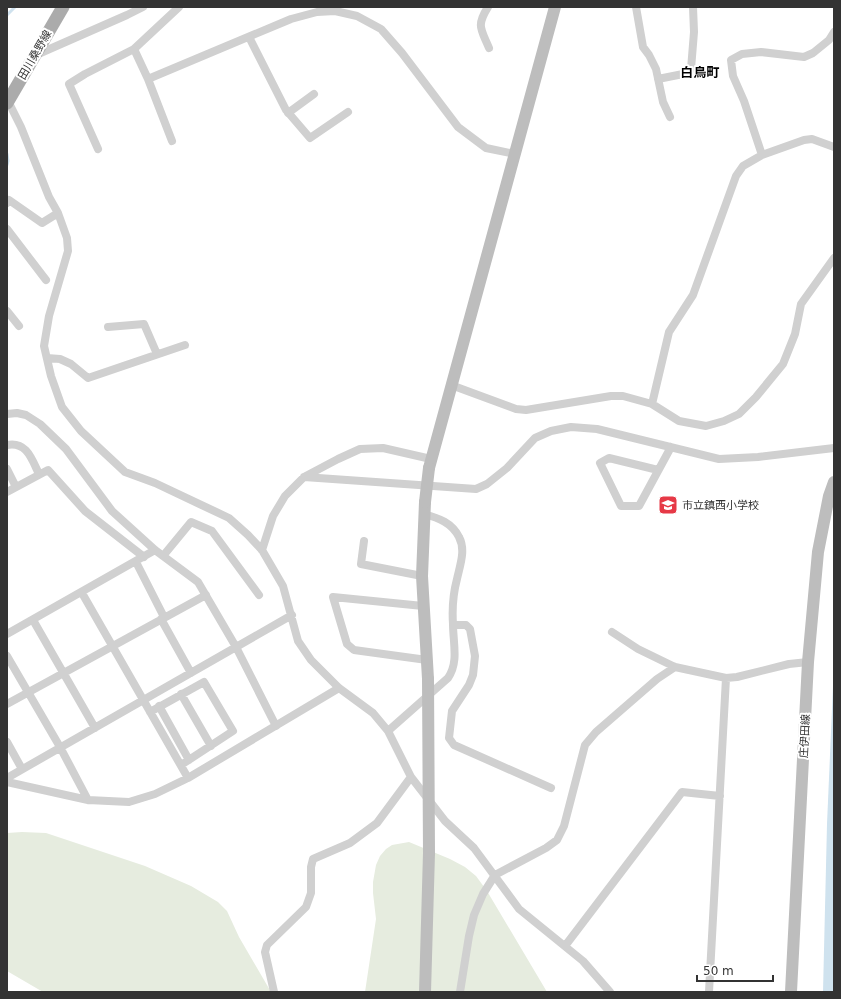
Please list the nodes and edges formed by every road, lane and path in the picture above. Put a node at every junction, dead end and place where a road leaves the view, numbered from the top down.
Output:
1 (63, 7) edge
2 (143, 7) edge
3 (179, 7) edge
4 (488, 7) edge
5 (555, 7) edge
6 (636, 7) edge
7 (693, 7) edge
8 (834, 32) edge
9 (248, 37) junction
10 (489, 48) dead end
11 (134, 49) junction
12 (33, 56) junction
13 (148, 78) junction
14 (658, 79) junction
15 (314, 94) dead end
16 (8, 102) edge
17 (288, 112) junction
18 (348, 112) dead end
19 (670, 117) dead end
20 (172, 141) dead end
21 (834, 147) edge
22 (98, 149) dead end
23 (515, 154) junction
24 (762, 155) junction
25 (7, 203) edge
26 (58, 213) junction
27 (7, 229) edge
28 (834, 258) edge
29 (46, 280) dead end
30 (7, 311) edge
31 (19, 326) dead end
32 (108, 327) dead end
33 (185, 345) dead end
34 (157, 354) junction
35 (47, 358) junction
36 (451, 385) junction
37 (652, 404) junction
38 (7, 414) edge
39 (7, 445) edge
40 (671, 447) junction
41 (834, 448) edge
42 (430, 464) junction
43 (7, 469) edge
44 (658, 470) junction
45 (39, 474) junction
46 (304, 477) junction
47 (834, 482) edge
48 (16, 488) junction
49 (7, 492) edge
50 (425, 508) junction
51 (364, 541) dead end
52 (156, 550) junction
53 (262, 550) junction
54 (163, 556) junction
55 (140, 559) junction
56 (422, 576) junction
57 (82, 593) junction
58 (206, 595) junction
59 (259, 595) dead end
60 (423, 606) junction
61 (292, 615) junction
62 (163, 618) junction
63 (33, 620) junction
64 (453, 625) junction
65 (612, 632) dead end
66 (7, 634) edge
67 (112, 646) junction
68 (236, 648) junction
69 (7, 656) edge
70 (427, 660) junction
71 (808, 662) junction
72 (675, 667) junction
73 (63, 672) junction
74 (191, 673) junction
75 (726, 678) junction
76 (338, 688) junction
77 (28, 692) junction
78 (181, 694) junction
79 (144, 700) junction
80 (7, 704) edge
81 (159, 706) junction
82 (150, 712) junction
83 (276, 726) junction
84 (95, 728) junction
85 (388, 731) junction
86 (7, 742) edge
87 (211, 746) junction
88 (60, 747) junction
89 (189, 760) junction
90 (181, 765) junction
91 (22, 769) junction
92 (411, 777) junction
93 (7, 778) edge
94 (188, 778) junction
95 (7, 782) edge
96 (551, 788) dead end
97 (720, 796) junction
98 (88, 800) junction
99 (495, 875) junction
100 (565, 946) junction
101 (274, 992) edge
102 (425, 992) edge
103 (460, 992) edge
104 (610, 992) edge
105 (709, 992) edge
106 (791, 992) edge

1 - 12 main road, 田川桑野線
2 - 12 street
3 - 11 street
4 - 10 street
5 - 23 street
6 - 14 street
7 - 14 street
8 - 24 street
9 - 13 street
9 - 17 street
9 - 23 street
11 - 13 street
11 - 22 street
12 - 16 main road, 田川桑野線
13 - 20 street
14 - 19 street
15 - 17 street
16 - 26 street
17 - 18 street
21 - 24 street
23 - 36 street
24 - 37 street
25 - 26 street
26 - 35 street
27 - 29 street
28 - 37 street
30 - 31 street
32 - 34 street
33 - 34 street
34 - 35 street
35 - 53 street
36 - 37 street
36 - 42 street
38 - 52 street
39 - 45 street
40 - 41 street
40 - 44 street
40 - 46 street
42 - 46 street
42 - 50 street, bridge
43 - 48 street
44 - 44 street
45 - 48 street
45 - 55 street
46 - 53 street
47 - 71 street, 庄伊田線
48 - 49 street
50 - 56 street
50 - 64 street
51 - 56 street
52 - 54 street
52 - 55 street
53 - 61 street
54 - 58 street
54 - 59 street
55 - 57 street
55 - 62 street
56 - 60 street
57 - 63 street
57 - 67 street
58 - 62 street
58 - 68 street
60 - 70 street
60 - 70 street
61 - 68 street
61 - 76 street
62 - 67 street
62 - 74 street
63 - 66 street
63 - 73 street
64 - 85 street
64 - 96 street
65 - 72 street
67 - 73 street
67 - 79 street
68 - 74 street
68 - 83 street
69 - 77 street
70 - 102 street, bridge
71 - 75 street
71 - 106 street, 庄伊田線
72 - 75 street
72 - 99 street
73 - 77 street
73 - 84 street
74 - 79 street
75 - 97 street
76 - 83 street
76 - 85 street
77 - 80 street
77 - 88 street
78 - 81 street
78 - 87 street
78 - 87 street
79 - 82 street
79 - 84 street
81 - 82 street
81 - 89 street
82 - 90 street
83 - 94 street
84 - 88 street
85 - 92 street
86 - 91 street
87 - 89 street
88 - 91 street
88 - 98 street
89 - 90 street
90 - 94 street
91 - 93 street
92 - 99 street
92 - 101 street
94 - 98 street
95 - 98 street
97 - 100 street
97 - 105 street
99 - 100 street
99 - 103 street
100 - 104 street

